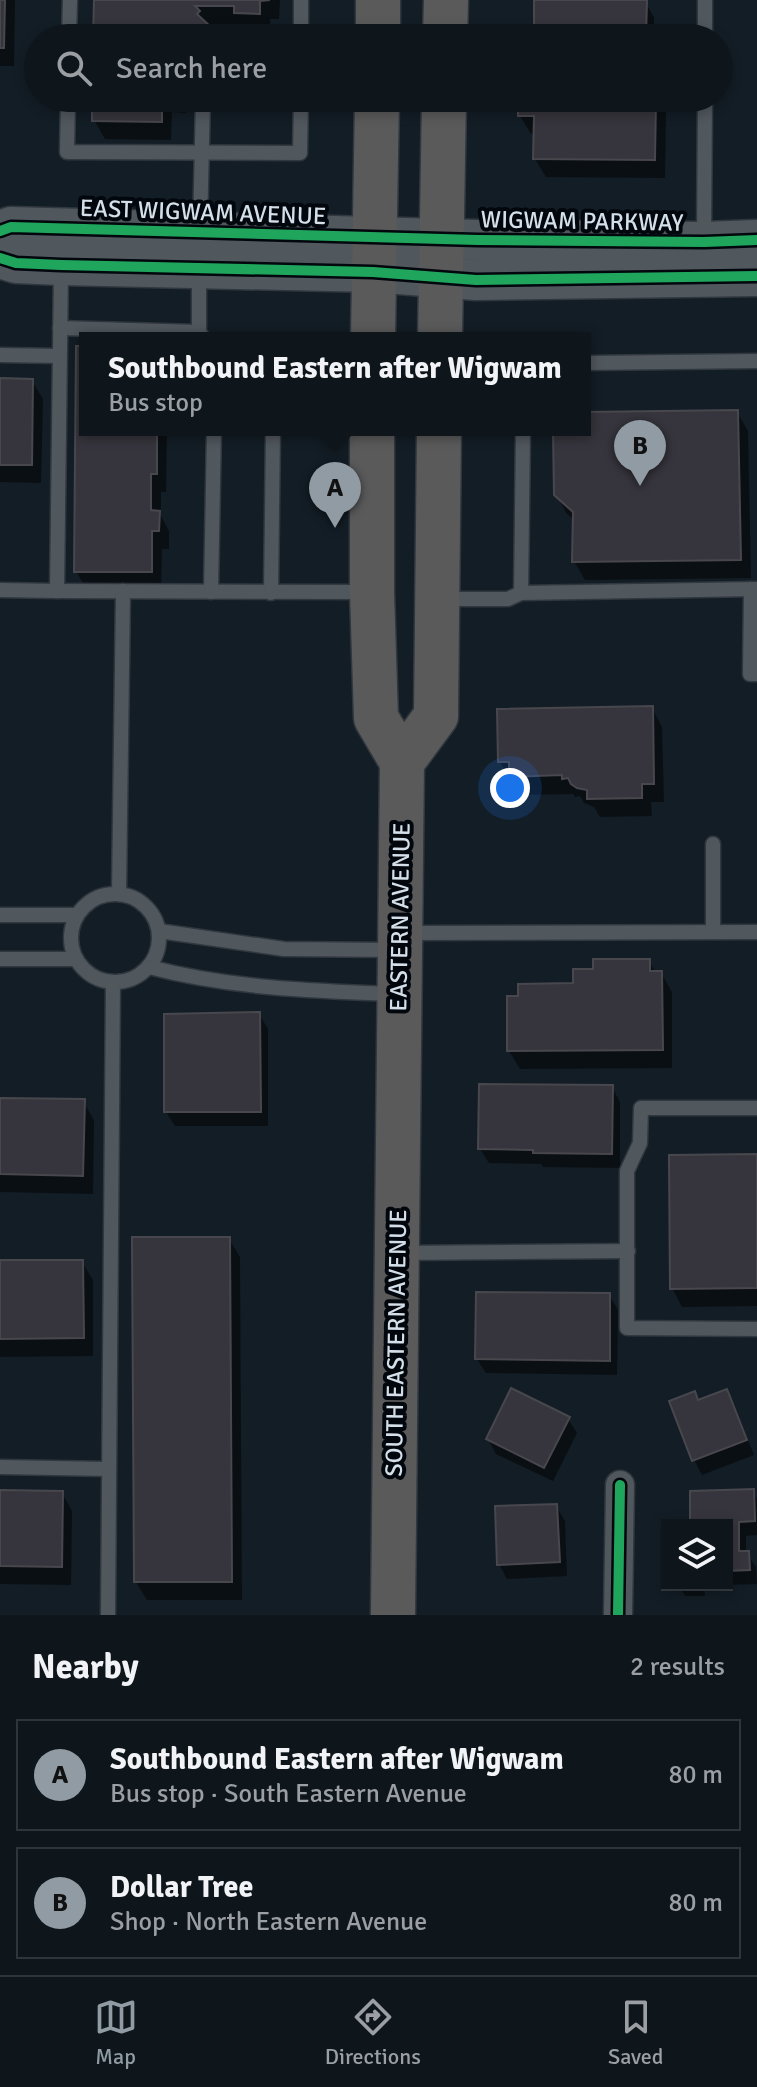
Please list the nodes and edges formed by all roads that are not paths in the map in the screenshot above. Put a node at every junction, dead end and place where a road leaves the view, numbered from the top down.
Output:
1 (70, 0) edge
2 (301, 0) edge
3 (378, 0) edge
4 (446, 0) edge
5 (705, 0) edge
6 (69, 24) edge
7 (301, 24) edge
8 (378, 24) edge
9 (445, 24) edge
10 (705, 24) edge
11 (68, 112) edge
12 (203, 112) edge
13 (301, 112) edge
14 (380, 112) edge
15 (441, 112) edge
16 (705, 112) edge
17 (202, 153) junction
18 (0, 231) edge
19 (757, 240) edge
20 (704, 242) junction
21 (199, 250) junction
22 (407, 256) junction
23 (0, 258) edge
24 (61, 265) junction
25 (757, 276) edge
26 (60, 328) junction
27 (141, 332) edge
28 (201, 332) edge
29 (375, 332) edge
30 (438, 332) edge
31 (0, 355) edge
32 (59, 356) junction
33 (757, 361) edge
34 (591, 363) edge
35 (214, 436) edge
36 (273, 436) edge
37 (372, 436) edge
38 (439, 436) edge
39 (523, 436) edge
40 (754, 589) edge
41 (0, 590) edge
42 (57, 591) junction
43 (123, 591) junction
44 (211, 592) junction
45 (372, 592) junction
46 (271, 593) junction
47 (521, 593) junction
48 (437, 599) junction
49 (757, 674) edge
50 (402, 762) junction
51 (713, 844) dead end
52 (119, 894) junction
53 (0, 915) edge
54 (77, 915) junction
55 (159, 931) junction
56 (713, 932) junction
57 (757, 932) edge
58 (400, 941) junction
59 (0, 959) edge
60 (76, 959) junction
61 (149, 967) junction
62 (113, 982) junction
63 (400, 994) junction
64 (399, 1072) joint
65 (757, 1108) edge
66 (628, 1251) junction
67 (397, 1253) junction
68 (757, 1329) edge
69 (0, 1467) edge
70 (109, 1469) junction
71 (620, 1485) dead end
72 (108, 1615) edge
73 (393, 1615) edge
74 (618, 1615) edge

1 - 6 lane
2 - 7 lane
3 - 8 main road
4 - 9 main road
5 - 10 lane
11 - 17 lane
12 - 17 lane
13 - 17 lane
14 - 22 main road
15 - 22 main road
16 - 20 lane
17 - 21 lane
18 - 21 main road, EAST WIGWAM AVENUE
19 - 20 main road, WIGWAM PARKWAY
20 - 22 main road, WIGWAM PARKWAY
21 - 22 main road, EAST WIGWAM AVENUE
21 - 24 main road, EAST WIGWAM AVENUE
21 - 28 lane
22 - 25 main road
22 - 29 main road
22 - 30 main road
23 - 24 main road, EAST WIGWAM AVENUE
24 - 26 lane
26 - 27 lane
26 - 32 lane
31 - 32 lane
32 - 42 lane
33 - 34 lane
35 - 44 lane
36 - 46 lane
37 - 45 main road
38 - 48 main road
39 - 47 lane
40 - 47 lane
40 - 49 lane
41 - 42 lane
42 - 43 lane
43 - 44 lane
43 - 52 lane
44 - 46 lane
45 - 46 lane
45 - 50 main road
47 - 48 lane
48 - 50 main road
50 - 58 main road, EASTERN AVENUE
51 - 56 lane
52 - 54 lane
52 - 55 lane
53 - 54 lane
54 - 60 lane
55 - 58 lane
55 - 61 lane
56 - 57 lane
56 - 58 lane
58 - 63 main road, EASTERN AVENUE
59 - 60 lane
60 - 62 lane
61 - 62 lane
61 - 63 lane
62 - 70 lane
63 - 64 main road, EASTERN AVENUE
64 - 67 main road, SOUTH EASTERN AVENUE
65 - 66 lane
66 - 67 lane
66 - 68 lane
67 - 73 main road, SOUTH EASTERN AVENUE
69 - 70 lane
70 - 72 lane
71 - 74 street

